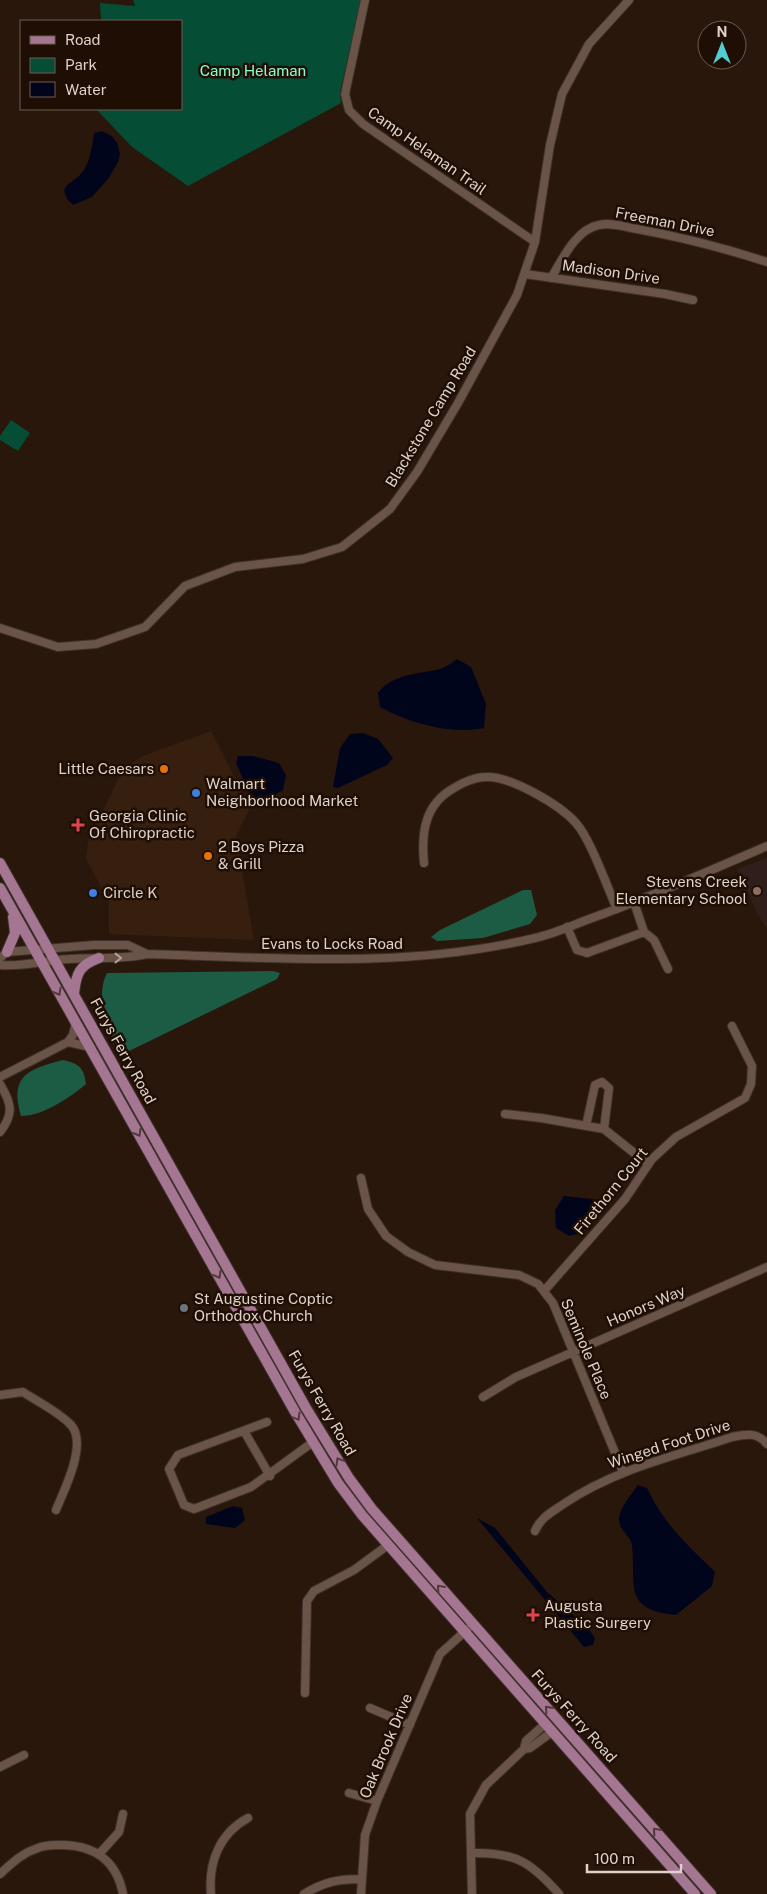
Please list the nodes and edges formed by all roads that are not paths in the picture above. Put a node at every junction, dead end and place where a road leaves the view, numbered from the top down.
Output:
1 (365, 0) edge
2 (629, 0) edge
3 (535, 242) junction
4 (767, 262) edge
5 (525, 274) junction
6 (551, 278) junction
7 (693, 300) dead end
8 (0, 628) edge
9 (767, 846) edge
10 (0, 863) edge
11 (424, 863) dead end
12 (0, 888) edge
13 (634, 902) junction
14 (10, 907) junction
15 (617, 909) junction
16 (567, 927) junction
17 (644, 932) junction
18 (49, 948) junction
19 (34, 949) junction
20 (147, 954) junction
21 (3, 955) edge
22 (99, 958) junction
23 (56, 960) junction
24 (41, 962) junction
25 (0, 965) edge
26 (668, 969) dead end
27 (74, 994) junction
28 (76, 1022) junction
29 (732, 1026) dead end
30 (68, 1042) junction
31 (90, 1047) junction
32 (0, 1077) edge
33 (0, 1084) edge
34 (505, 1114) dead end
35 (586, 1126) junction
36 (604, 1130) junction
37 (0, 1132) edge
38 (648, 1164) junction
39 (362, 1178) dead end
40 (767, 1267) edge
41 (544, 1292) junction
42 (574, 1351) junction
43 (0, 1395) edge
44 (483, 1397) dead end
45 (267, 1422) dead end
46 (244, 1431) junction
47 (313, 1442) junction
48 (767, 1444) edge
49 (623, 1472) junction
50 (270, 1476) junction
51 (56, 1510) dead end
52 (535, 1531) dead end
53 (388, 1545) junction
54 (472, 1625) junction
55 (463, 1633) junction
56 (305, 1693) dead end
57 (370, 1708) dead end
58 (410, 1725) junction
59 (549, 1728) junction
60 (24, 1755) dead end
61 (0, 1767) edge
62 (348, 1793) dead end
63 (377, 1801) junction
64 (123, 1814) dead end
65 (248, 1818) dead end
66 (100, 1853) junction
67 (471, 1853) junction
68 (0, 1874) edge
69 (361, 1879) junction
70 (123, 1894) edge
71 (211, 1894) edge
72 (304, 1894) edge
73 (361, 1894) edge
74 (472, 1894) edge
75 (559, 1894) edge
76 (695, 1894) edge
77 (711, 1894) edge

1 - 3 street, Camp Helaman Trail
2 - 3 street, Blackstone Camp Road
3 - 5 street, Blackstone Camp Road
4 - 6 street, Freeman Drive
5 - 6 street, Madison Drive
5 - 8 street, Blackstone Camp Road
6 - 7 street, Madison Drive
9 - 13 street, Evans to Locks Road
10 - 18 main road, Furys Ferry Road
11 - 15 street
12 - 14 main road, Furys Ferry Road
13 - 15 street, Evans to Locks Road
13 - 17 street
14 - 19 main road, Furys Ferry Road
14 - 21 main road
15 - 16 street, Evans to Locks Road
16 - 17 street
16 - 20 street, Evans to Locks Road
17 - 26 street
18 - 19 street, Evans to Locks Road
18 - 20 street, Evans to Locks Road
18 - 23 main road, Furys Ferry Road
19 - 21 street, Evans to Locks Road
19 - 24 main road, Furys Ferry Road
22 -> 20 street, Evans to Locks Road
22 - 23 street, Evans to Locks Road
22 - 27 main road
23 - 24 street, Evans to Locks Road
23 - 27 main road, Furys Ferry Road
24 - 25 street, Evans to Locks Road
24 -> 28 main road, Furys Ferry Road
54 -> 27 main road, Furys Ferry Road
28 - 30 street
28 - 31 main road, Furys Ferry Road
29 - 38 street, Firethorn Court
30 - 31 street
30 - 32 street
31 -> 47 main road, Furys Ferry Road
33 - 37 street
34 - 35 street
35 - 36 street
35 - 36 street
36 - 38 street
38 - 41 street, Firethorn Court
39 - 41 street, Seminole Place
40 - 42 street, Honors Way
41 - 42 street, Seminole Place
42 - 44 street, Honors Way
42 - 49 street, Seminole Place
43 - 51 street
45 - 46 street
46 - 50 street
46 - 50 street
47 - 50 street
47 - 53 main road, Furys Ferry Road
48 - 49 street, Winged Foot Drive
49 - 52 street, Winged Foot Drive
53 - 55 main road, Furys Ferry Road
53 - 56 street
54 - 55 street, Oak Brook Drive
77 -> 54 main road, Furys Ferry Road
55 - 58 street, Oak Brook Drive
55 - 59 main road, Furys Ferry Road
57 - 58 street
58 - 63 street, Oak Brook Drive
59 - 67 street
59 - 76 main road, Furys Ferry Road
60 - 61 street
62 - 63 street
63 - 69 street, Oak Brook Drive
64 - 66 street
65 - 71 street
66 - 68 street
66 - 70 street
67 - 74 street
67 - 75 street
69 - 72 street
69 - 73 street, Oak Brook Drive

